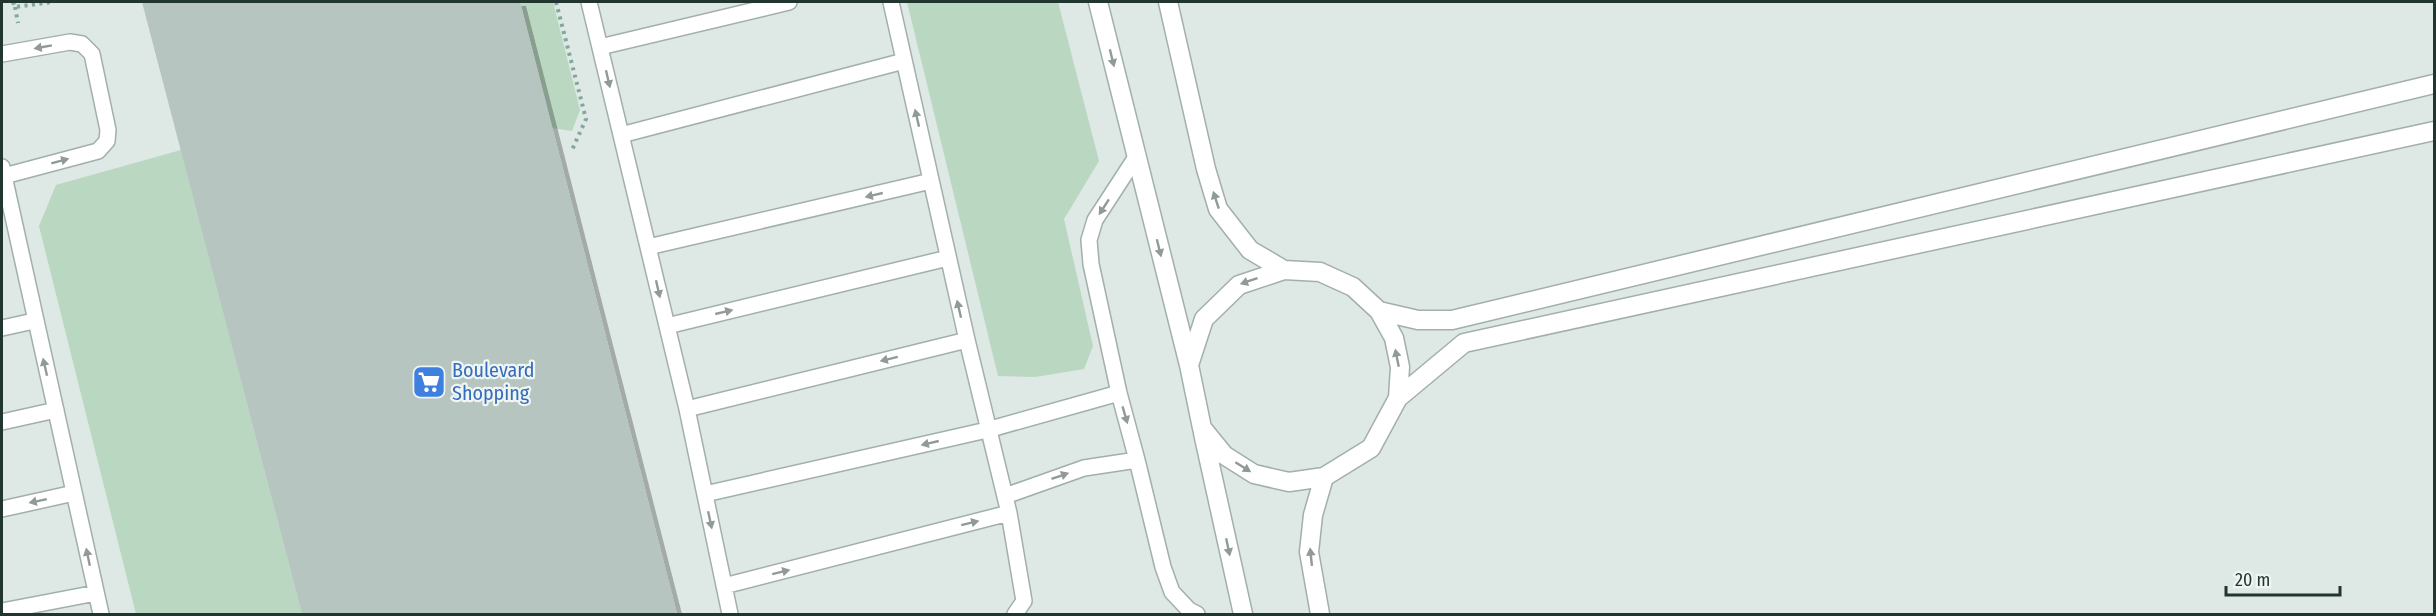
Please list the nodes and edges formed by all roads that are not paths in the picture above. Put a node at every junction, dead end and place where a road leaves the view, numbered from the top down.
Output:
1 (590, 2) edge
2 (789, 2) edge
3 (891, 2) edge
4 (1098, 2) edge
5 (1168, 2) edge
6 (600, 47) junction
7 (2, 54) edge
8 (904, 61) junction
9 (2434, 84) edge
10 (2434, 131) edge
11 (621, 135) junction
12 (1136, 157) junction
13 (3, 171) edge
14 (931, 181) junction
15 (9, 231) edge
16 (648, 247) junction
17 (948, 258) junction
18 (1284, 270) junction
19 (1379, 311) junction
20 (34, 321) junction
21 (667, 326) junction
22 (2, 328) edge
23 (966, 340) junction
24 (1189, 365) junction
25 (1119, 393) junction
26 (1398, 398) junction
27 (687, 409) junction
28 (56, 410) junction
29 (2, 422) edge
30 (1202, 428) junction
31 (987, 430) junction
32 (1137, 459) junction
33 (1324, 477) junction
34 (74, 493) junction
35 (705, 494) junction
36 (1005, 496) junction
37 (2, 509) edge
38 (1009, 513) junction
39 (724, 586) junction
40 (96, 592) junction
41 (2, 611) edge
42 (101, 615) edge
43 (730, 615) edge
44 (1015, 615) edge
45 (1197, 615) edge
46 (1242, 615) edge
47 (1320, 615) edge

1 - 6 lane
2 - 6 lane
3 - 8 lane
4 -> 12 street
18 -> 5 street
6 -> 11 lane
13 -> 7 lane
8 - 11 lane
14 -> 8 lane
9 - 19 street
10 - 26 street
11 - 16 lane
12 -> 24 street
12 -> 25 lane
13 - 15 lane
14 -> 16 lane
14 - 17 lane
15 - 20 lane
16 -> 21 lane
21 -> 17 lane
23 -> 17 lane
18 - 19 street
18 -> 24 street
26 -> 19 street
20 - 22 lane
28 -> 20 lane
21 - 27 lane
23 -> 27 lane
23 - 31 lane
24 - 30 street
25 - 31 lane
25 -> 32 lane
26 - 33 street
27 - 35 lane
28 - 29 lane
28 - 34 lane
30 -> 33 street
30 -> 46 street
31 -> 35 lane
31 - 36 lane
36 -> 32 lane
32 - 45 lane
47 -> 33 street
34 -> 37 lane
40 -> 34 lane
35 -> 39 lane
36 - 38 lane
39 -> 38 lane
38 - 44 lane
39 - 43 lane
40 - 41 lane
40 - 42 lane

